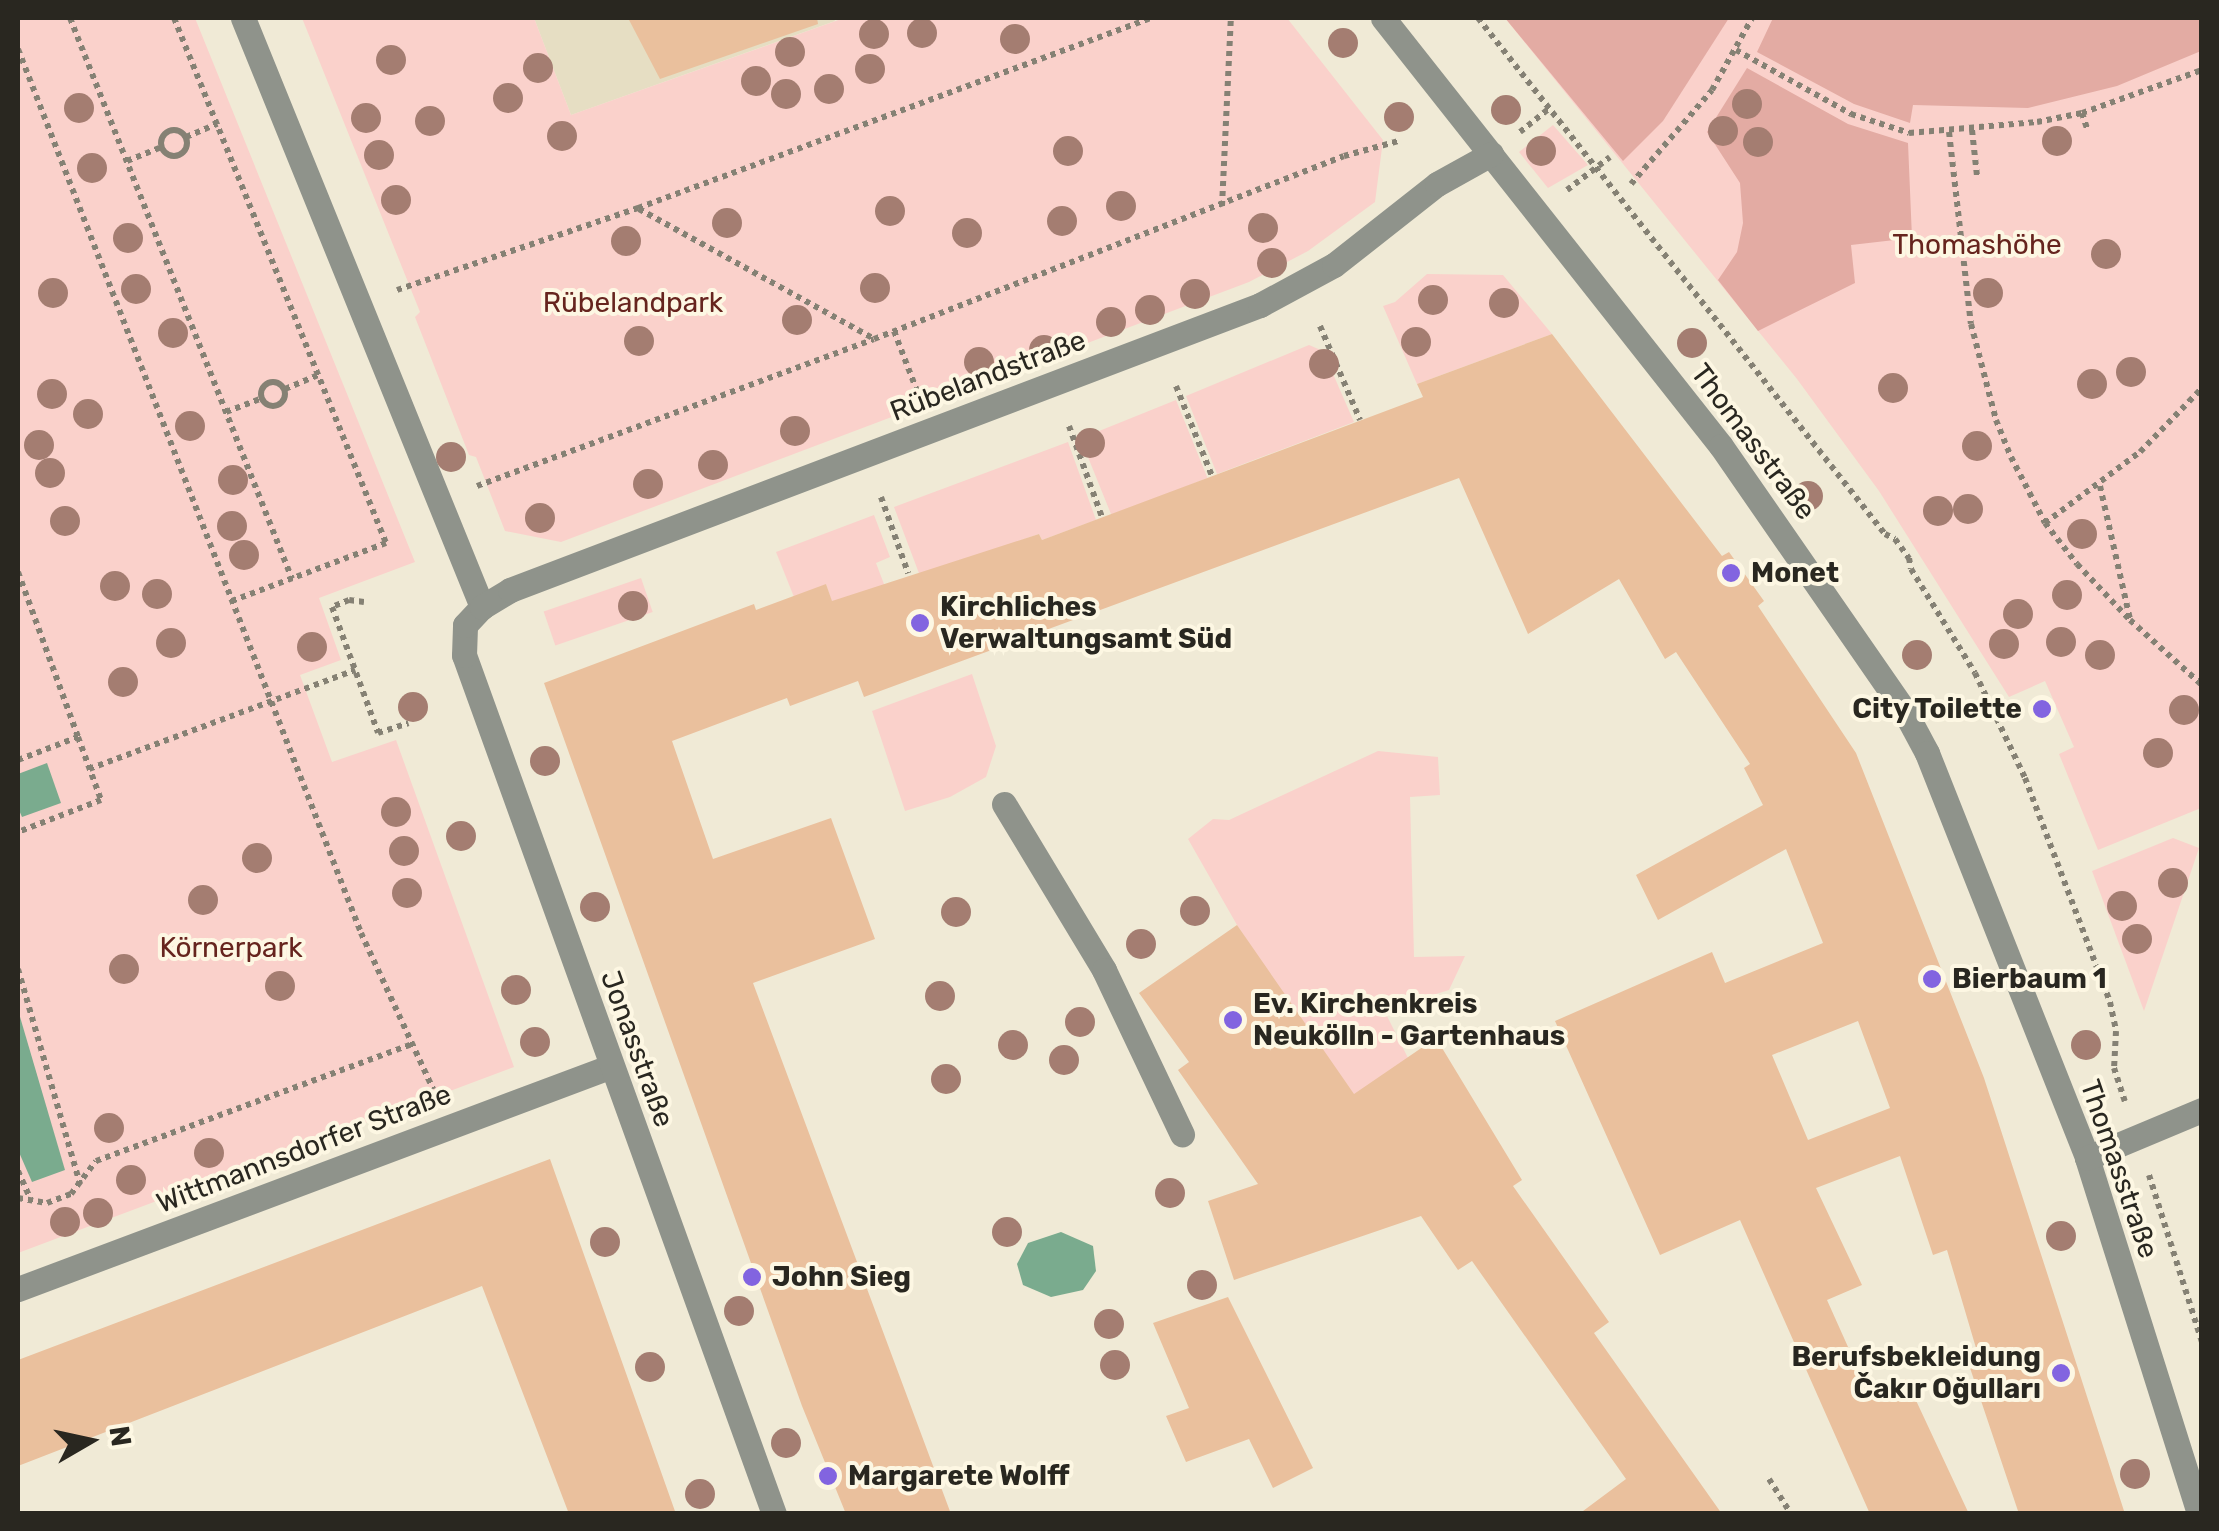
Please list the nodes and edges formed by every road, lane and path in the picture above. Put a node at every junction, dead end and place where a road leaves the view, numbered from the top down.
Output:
1 (70, 18) edge
2 (174, 18) edge
3 (243, 18) edge
4 (1152, 18) edge
5 (1230, 18) edge
6 (1383, 18) edge
7 (1478, 18) edge
8 (1752, 18) edge
9 (18, 49) edge
10 (1736, 50) junction
11 (2202, 70) edge
12 (2082, 113) junction
13 (217, 124) junction
14 (2088, 128) dead end
15 (1972, 130) junction
16 (1949, 132) junction
17 (185, 137) junction
18 (1398, 141) dead end
19 (162, 147) junction
20 (1490, 154) junction
21 (1610, 158) dead end
22 (126, 161) junction
23 (1598, 166) junction
24 (1978, 176) dead end
25 (1631, 184) dead end
26 (1556, 198) dead end
27 (1222, 206) junction
28 (638, 208) junction
29 (397, 290) dead end
30 (1320, 326) dead end
31 (894, 331) junction
32 (874, 339) junction
33 (318, 375) junction
34 (1176, 386) dead end
35 (2202, 388) edge
36 (285, 389) junction
37 (262, 398) junction
38 (226, 412) junction
39 (1360, 420) dead end
40 (1069, 426) dead end
41 (932, 430) junction
42 (1212, 476) dead end
43 (2100, 486) junction
44 (475, 487) dead end
45 (880, 497) dead end
46 (1102, 517) dead end
47 (2045, 522) junction
48 (18, 572) edge
49 (908, 573) dead end
50 (292, 579) junction
51 (232, 601) junction
52 (364, 602) dead end
53 (482, 607) junction
54 (2130, 620) junction
55 (354, 670) junction
56 (2202, 685) edge
57 (270, 700) junction
58 (408, 723) dead end
59 (78, 737) junction
60 (18, 760) edge
61 (90, 768) junction
62 (1004, 804) dead end
63 (18, 832) edge
64 (18, 969) edge
65 (410, 1045) junction
66 (612, 1066) junction
67 (2114, 1068) dead end
68 (2202, 1110) edge
69 (452, 1126) junction
70 (1182, 1134) dead end
71 (2087, 1158) junction
72 (18, 1171) edge
73 (81, 1185) junction
74 (18, 1198) edge
75 (31, 1200) junction
76 (2165, 1224) dead end
77 (18, 1289) edge
78 (2202, 1342) edge
79 (1770, 1479) dead end
80 (774, 1514) edge
81 (1791, 1514) edge
82 (2199, 1514) edge

1 - 22 path
2 - 13 path
3 - 53 street
4 - 28 path
5 - 27 path
6 - 20 street, Thomasstraße
7 - 23 path
8 - 10 path
9 - 51 path
10 - 16 path
10 - 25 path
11 - 12 path
12 - 14 path
12 - 15 path
13 - 17 path
13 - 33 path
15 - 16 path
15 - 24 path
16 - 47 path
17 - 19 path
17 - 19 path
18 - 27 path
19 - 22 path
20 - 41 street, Rübelandstraße
20 - 71 street, Thomasstraße
21 - 23 path
22 - 38 path
23 - 26 path
23 - 67 path
27 - 31 path
28 - 29 path
28 - 32 path
30 - 39 path
31 - 32 path
31 - 41 path
32 - 44 path
33 - 36 path
33 - 50 path
34 - 42 path
35 - 43 path
36 - 37 path
36 - 37 path
37 - 38 path
38 - 50 path
40 - 46 path
41 - 53 street, Rübelandstraße
43 - 47 path
43 - 54 path
45 - 49 path
47 - 54 path
48 - 59 path
50 - 51 path
51 - 57 path
52 - 55 path
53 - 66 street, Jonasstraße
54 - 56 path
55 - 57 path
55 - 58 path
57 - 61 path
57 - 65 path
59 - 60 path
59 - 61 path
61 - 63 path
62 - 70 street
64 - 73 path
65 - 69 path
65 - 73 path
66 - 69 street, Wittmannsdorfer Straße
66 - 80 street, Jonasstraße
68 - 71 street
69 - 77 street, Wittmannsdorfer Straße
71 - 82 street, Thomasstraße
72 - 75 path
73 - 75 path
74 - 75 path
76 - 78 path
79 - 81 path

